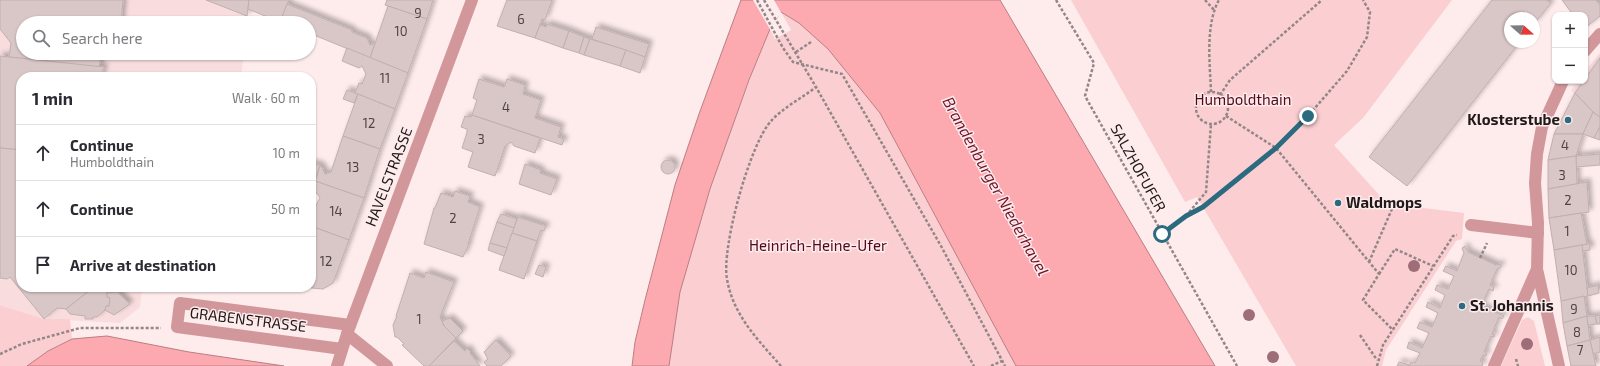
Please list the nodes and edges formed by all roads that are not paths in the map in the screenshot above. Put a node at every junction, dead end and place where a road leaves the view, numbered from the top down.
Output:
1 (472, 0) edge
2 (1600, 34) edge
3 (1588, 48) edge
4 (1562, 84) edge
5 (1471, 226) dead end
6 (1538, 228) junction
7 (1537, 269) junction
8 (348, 329) junction
9 (342, 349) junction
10 (337, 366) edge
11 (386, 366) edge
12 (1494, 366) edge
13 (1559, 366) edge

1 - 8 street, HAVELSTRASSE
2 - 3 street
4 - 6 street
5 - 6 street
6 - 7 street
7 - 12 street
7 - 13 street
8 - 9 street, HAVELSTRASSE
8 - 9 street, GRABENSTRASSE
8 - 11 street
9 - 10 street, HAVELSTRASSE

